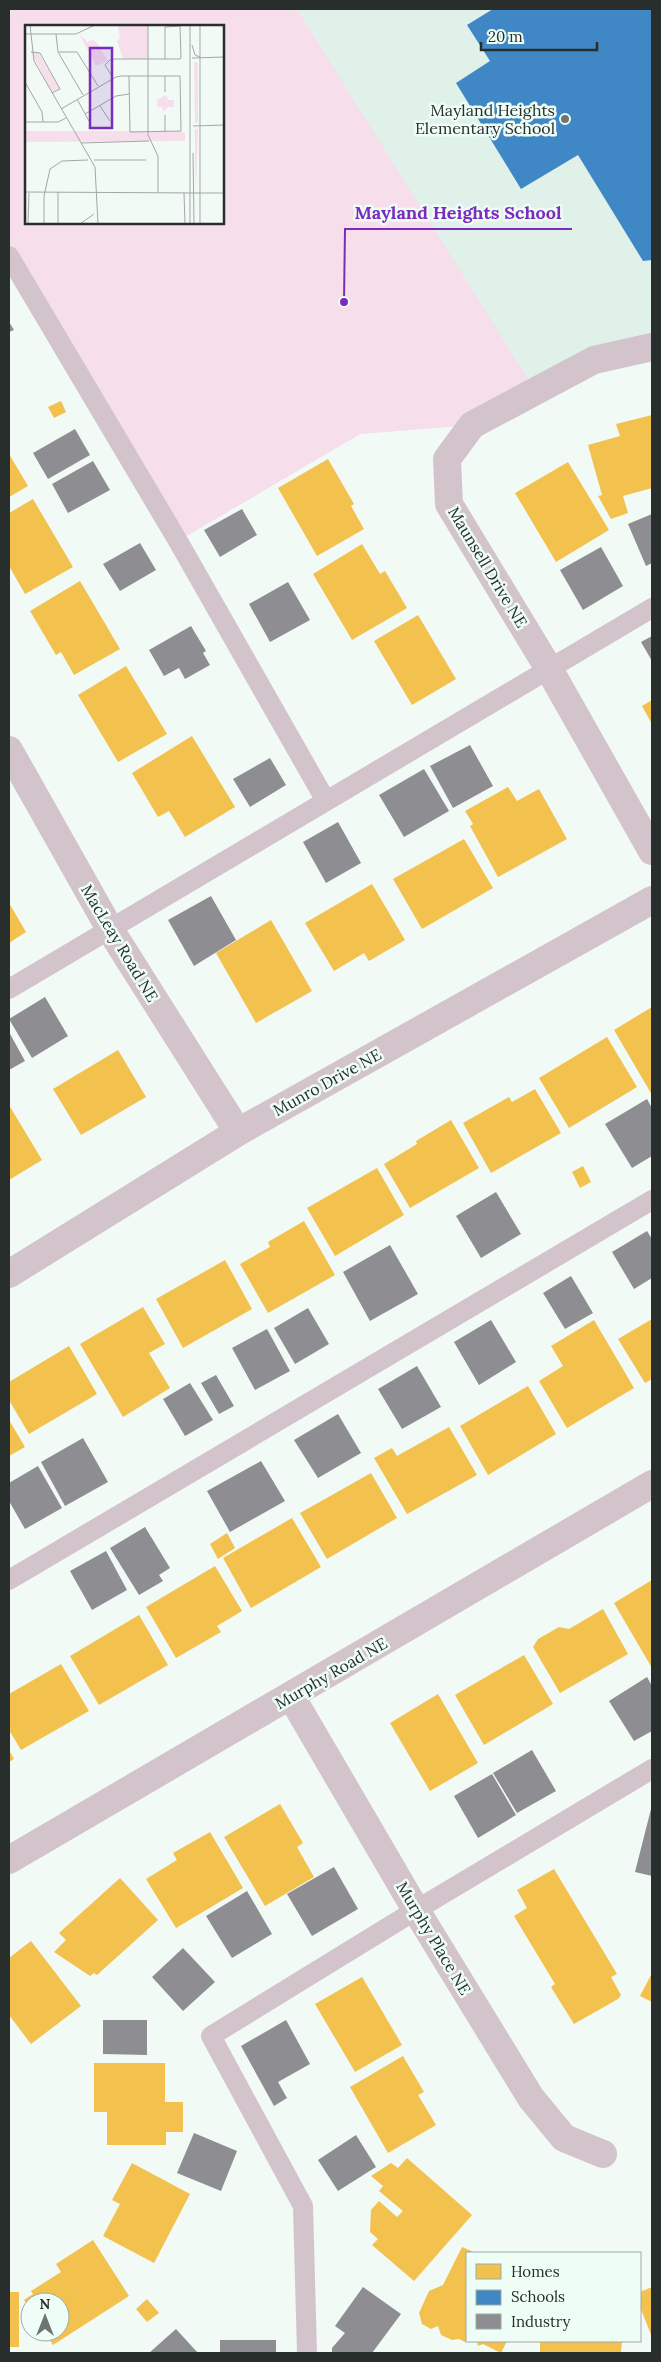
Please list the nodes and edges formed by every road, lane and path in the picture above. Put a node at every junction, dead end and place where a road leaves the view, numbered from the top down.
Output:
1 (9, 256) edge
2 (652, 347) edge
3 (652, 608) edge
4 (549, 669) junction
5 (9, 750) edge
6 (326, 801) junction
7 (652, 851) edge
8 (652, 900) edge
9 (111, 930) junction
10 (9, 989) edge
11 (238, 1132) junction
12 (652, 1200) edge
13 (9, 1274) edge
14 (652, 1484) edge
15 (9, 1580) edge
16 (291, 1696) junction
17 (652, 1770) edge
18 (9, 1860) edge
19 (416, 1910) junction
20 (603, 2154) dead end
21 (307, 2353) edge

1 - 6 lane
2 - 4 street, Maunsell Drive NE
3 - 4 lane
4 - 6 lane
4 - 7 street, Maunsell Drive NE
5 - 9 street, MacLeay Road NE
6 - 9 lane
8 - 11 street, Munro Drive NE
9 - 10 lane
9 - 11 street, MacLeay Road NE
11 - 13 street, Munro Drive NE
12 - 15 lane
14 - 16 street, Murphy Road NE
16 - 18 street, Murphy Road NE
16 - 19 street, Murphy Place NE
17 - 19 lane
19 - 20 street, Murphy Place NE
19 - 21 lane

